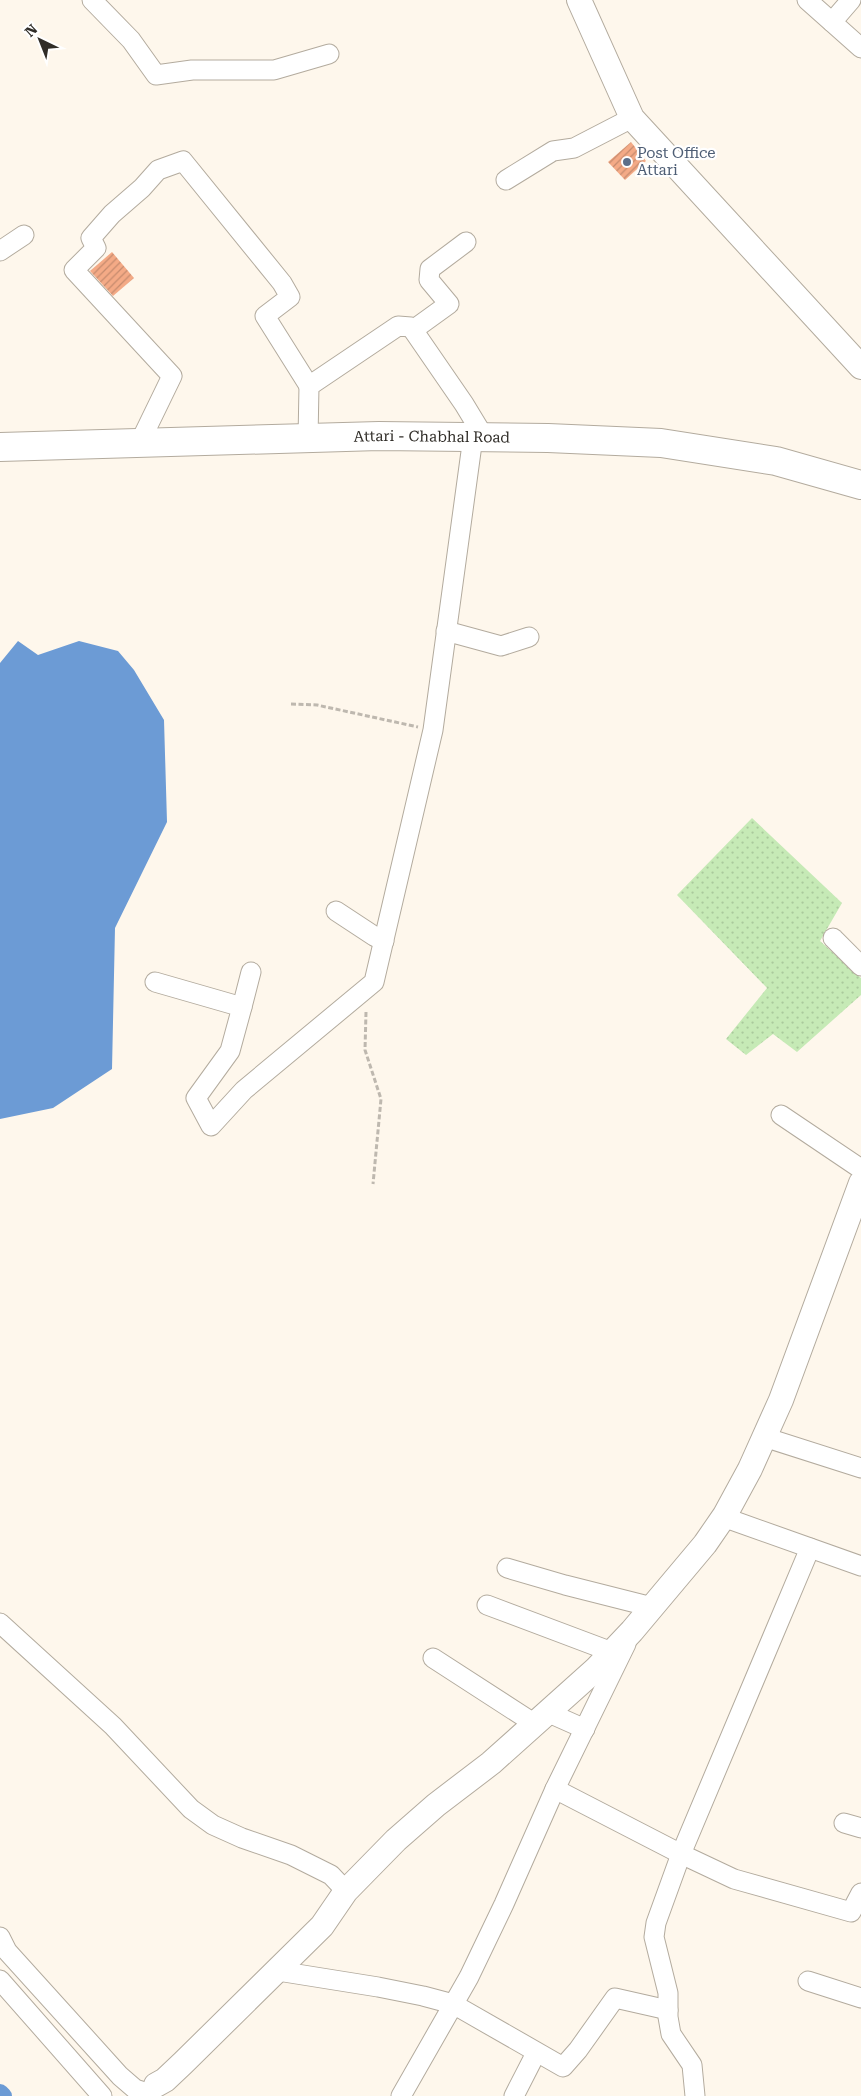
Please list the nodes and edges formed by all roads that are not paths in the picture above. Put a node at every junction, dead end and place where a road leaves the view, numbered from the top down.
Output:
1 (92, 0) edge
2 (580, 0) edge
3 (807, 0) edge
4 (851, 0) edge
5 (832, 22) junction
6 (861, 48) edge
7 (329, 54) dead end
8 (632, 118) junction
9 (506, 180) dead end
10 (24, 235) dead end
11 (466, 242) dead end
12 (0, 251) edge
13 (413, 330) junction
14 (861, 367) edge
15 (309, 386) junction
16 (478, 437) junction
17 (308, 438) junction
18 (139, 444) junction
19 (0, 447) edge
20 (861, 485) edge
21 (446, 631) junction
22 (529, 637) dead end
23 (336, 911) dead end
24 (833, 938) dead end
25 (384, 941) junction
26 (861, 966) edge
27 (251, 972) dead end
28 (155, 982) dead end
29 (242, 1007) junction
30 (781, 1115) dead end
31 (860, 1182) edge
32 (764, 1437) junction
33 (861, 1468) edge
34 (723, 1517) junction
35 (810, 1548) junction
36 (860, 1565) edge
37 (507, 1568) dead end
38 (487, 1605) dead end
39 (652, 1607) junction
40 (0, 1624) edge
41 (632, 1631) junction
42 (612, 1652) junction
43 (433, 1658) dead end
44 (542, 1718) junction
45 (585, 1729) junction
46 (555, 1789) junction
47 (681, 1854) junction
48 (346, 1891) junction
49 (861, 1893) edge
50 (2, 1944) edge
51 (278, 1971) junction
52 (0, 1980) edge
53 (808, 1981) dead end
54 (861, 1998) edge
55 (453, 2004) junction
56 (668, 2010) junction
57 (536, 2053) junction
58 (152, 2092) edge
59 (102, 2096) edge
60 (401, 2096) edge
61 (514, 2096) edge
62 (695, 2096) edge

1 - 7 street
2 - 8 street
3 - 5 street
4 - 5 street
5 - 6 street
8 - 9 street
8 - 14 street
10 - 12 street
11 - 13 street
13 - 15 street
13 - 16 street
15 - 17 street
15 - 18 street
16 - 17 main road, Attari - Chabhal Road
16 - 20 main road, Attari - Chabhal Road
16 - 21 street
17 - 18 main road, Attari - Chabhal Road
18 - 19 main road, Attari - Chabhal Road
21 - 22 street
21 - 25 street
23 - 25 street
24 - 26 street
25 - 29 street
27 - 29 street
28 - 29 street
30 - 31 street
31 - 32 street
32 - 33 street
32 - 34 street
34 - 35 street
34 - 39 street
35 - 36 street
35 - 47 street
37 - 39 street
38 - 42 street
39 - 41 street
40 - 48 street
41 - 42 street
41 - 45 street
42 - 44 street
43 - 44 street
44 - 45 street
44 - 48 street
45 - 46 street
46 - 47 street
46 - 55 street
47 - 49 street
47 - 56 street
48 - 51 street
50 - 58 street
51 - 55 street
51 - 58 street
52 - 59 street
53 - 54 street
55 - 57 street
55 - 60 street
56 - 57 street
56 - 62 street
57 - 61 street

